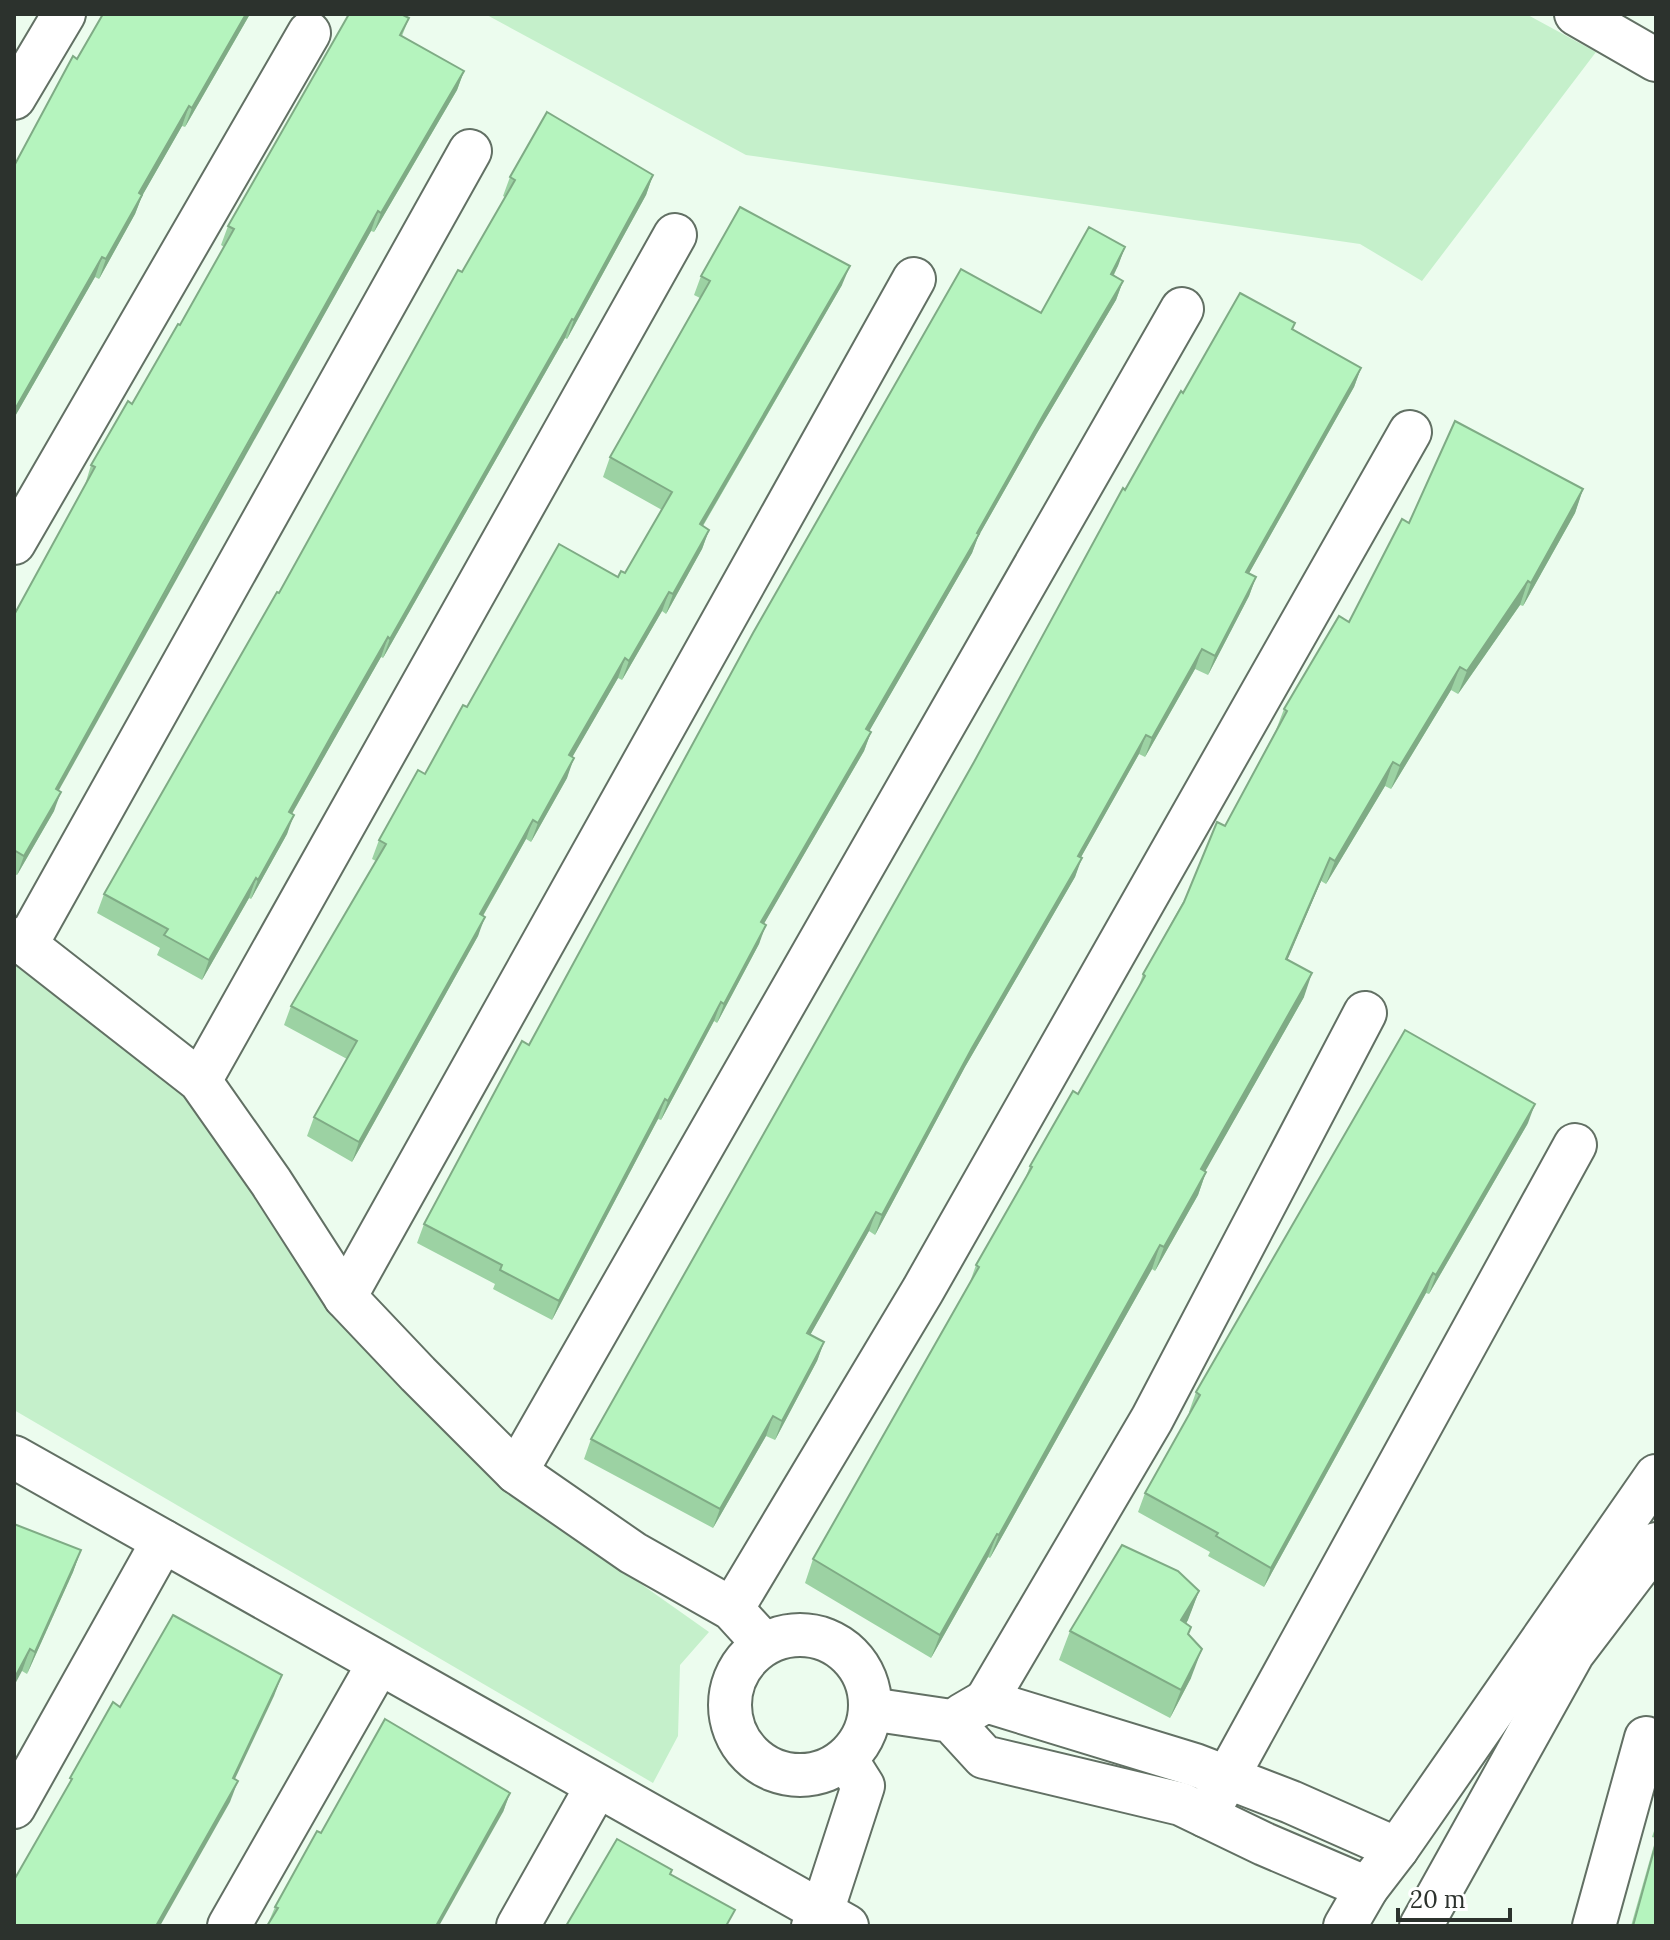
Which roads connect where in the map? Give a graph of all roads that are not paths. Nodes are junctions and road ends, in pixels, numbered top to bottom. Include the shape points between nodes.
1 (64, 14) edge
2 (1576, 14) edge
3 (309, 33) dead end
4 (1656, 60) edge
5 (14, 98) edge
6 (470, 151) dead end
7 (675, 235) dead end
8 (914, 279) dead end
9 (1182, 309) dead end
10 (1410, 432) dead end
11 (14, 543) edge
12 (20, 942) edge
13 (1365, 1013) dead end
14 (200, 1081) junction
15 (1575, 1145) dead end
16 (345, 1297) junction
17 (14, 1457) edge
18 (516, 1472) junction
19 (1656, 1476) edge
20 (163, 1541) junction
21 (1656, 1544) edge
22 (732, 1609) junction
23 (764, 1644) junction
24 (379, 1663) junction
25 (986, 1701) junction
26 (870, 1709) junction
27 (951, 1721) junction
28 (1646, 1738) dead end
29 (846, 1759) junction
30 (1227, 1777) junction
31 (597, 1786) junction
32 (14, 1807) edge
33 (1206, 1816) junction
34 (1397, 1849) junction
35 (1367, 1888) junction
36 (827, 1921) edge
37 (229, 1926) edge
38 (518, 1926) edge
39 (1345, 1926) edge
40 (1421, 1926) edge
41 (1594, 1926) edge

1 - 5 street
2 - 4 street
3 - 11 street
6 - 12 street
7 - 14 street
8 - 16 street
9 - 18 street
10 - 22 street via 923,1290
12 - 14 street
13 - 25 street via 1152,1419
14 - 16 street
15 - 30 street
16 - 18 street
17 - 20 street
18 - 22 street via 633,1553
19 - 34 street
20 - 24 street
20 - 32 street
21 - 40 street via 1573,1653
22 - 23 street
23 - 26 street via 809,1635 832,1642 864,1675
23 - 29 street via 745,1659 728,1702 742,1747 780,1774 826,1771
24 - 31 street
24 - 37 street
25 - 27 street
25 - 30 street
26 - 27 street
26 - 29 street via 861,1742
27 - 33 street via 984,1757 1181,1804
28 - 41 street
29 - 36 street via 863,1786
30 - 33 street
30 - 34 street
31 - 36 street
31 - 38 street
33 - 35 street
34 - 35 street
35 - 39 street

